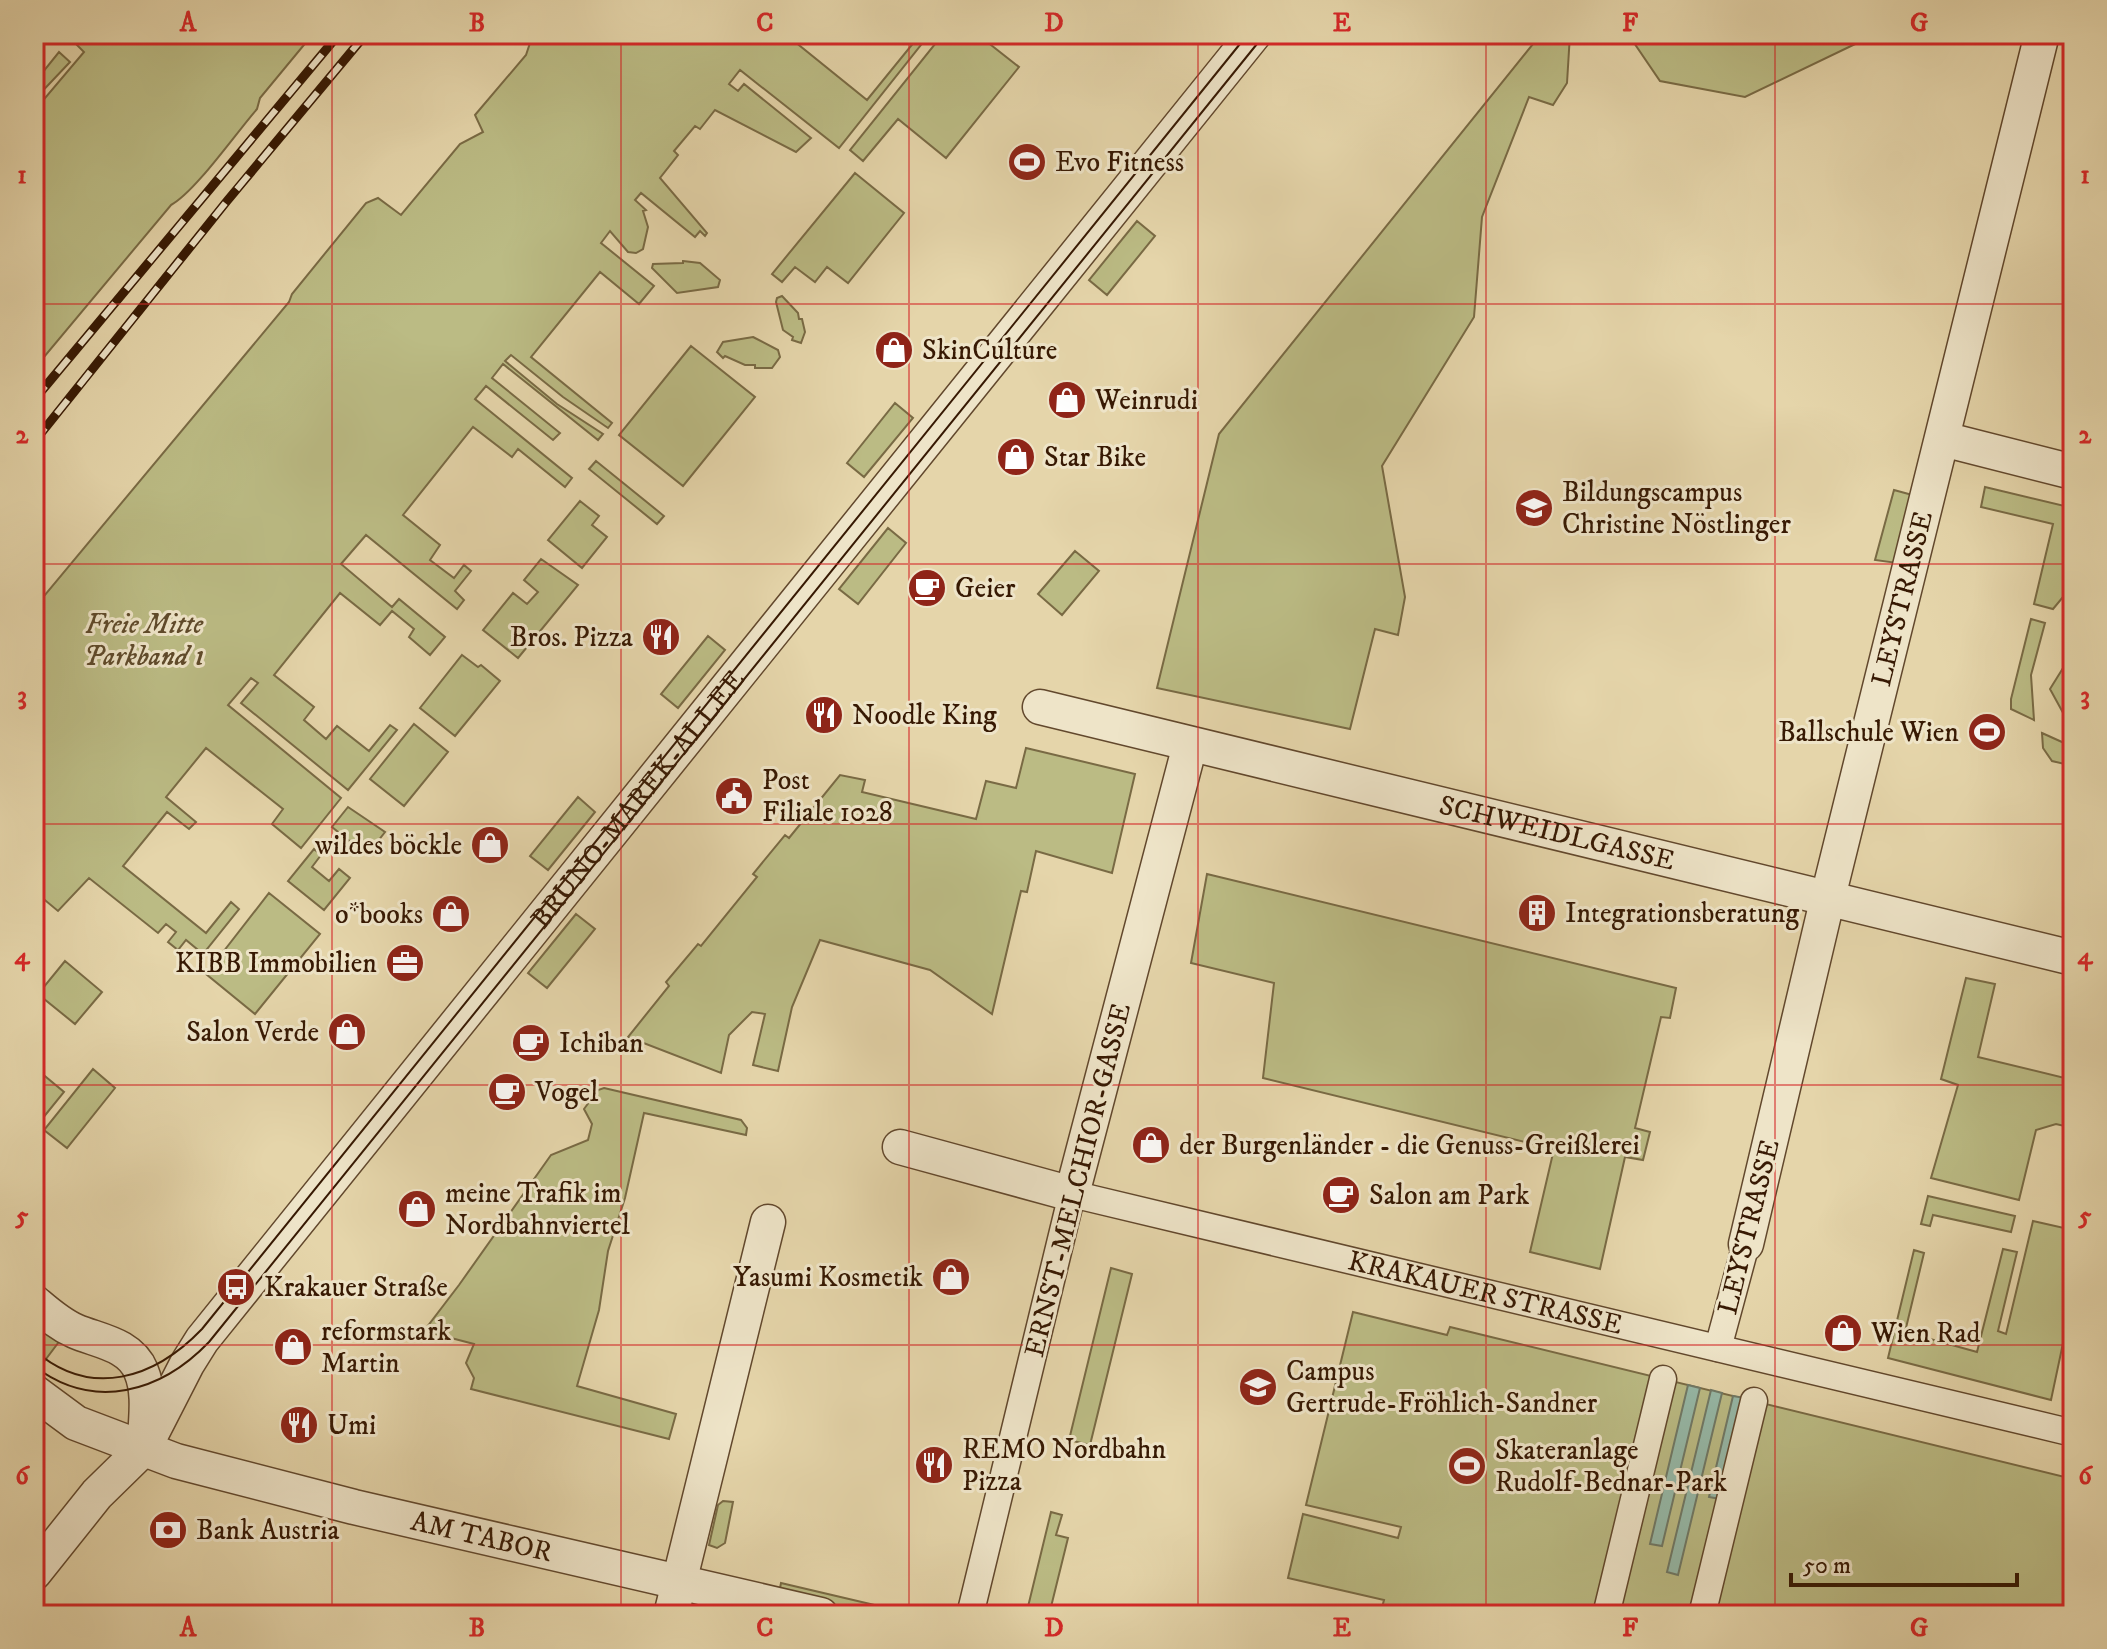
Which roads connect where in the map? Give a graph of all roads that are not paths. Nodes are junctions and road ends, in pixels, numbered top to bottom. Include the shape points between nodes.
1 (1254, 34) edge
2 (2042, 34) edge
3 (1943, 439) junction
4 (2073, 472) edge
5 (1040, 707) dead end
6 (1190, 745) junction
7 (1828, 897) junction
8 (2073, 958) edge
9 (900, 1147) dead end
10 (1072, 1194) junction
11 (768, 1222) dead end
12 (1746, 1244) joint
13 (34, 1302) edge
14 (1718, 1348) junction
15 (1663, 1379) dead end
16 (34, 1392) edge
17 (1754, 1401) dead end
18 (2073, 1433) edge
19 (144, 1448) junction
20 (34, 1573) edge
21 (674, 1599) edge
22 (821, 1615) edge
23 (970, 1615) edge
24 (1606, 1615) edge
25 (1702, 1615) edge

1 - 19 street, BRUNO-MAREK-ALLEE via 202,1340
2 - 3 street, LEYSTRASSE
3 - 4 street
3 - 7 street, LEYSTRASSE
5 - 6 street, SCHWEIDLGASSE
6 - 7 street, SCHWEIDLGASSE
6 - 10 street, ERNST-MELCHIOR-GASSE
7 - 8 street, SCHWEIDLGASSE
7 - 12 street, LEYSTRASSE
9 - 10 street, KRAKAUER STRASSE
10 - 14 street, KRAKAUER STRASSE
10 - 23 street, ERNST-MELCHIOR-GASSE
11 - 21 street
12 - 14 street, LEYSTRASSE
13 - 19 street via 56,1321 100,1338 135,1360 147,1404
14 - 18 street, KRAKAUER STRASSE
15 - 24 street
16 - 19 street, AM TABOR via 76,1423
17 - 25 street
19 - 20 street, BRUNO-MAREK-ALLEE via 97,1494
19 - 21 street, AM TABOR
21 - 22 street, AM TABOR

